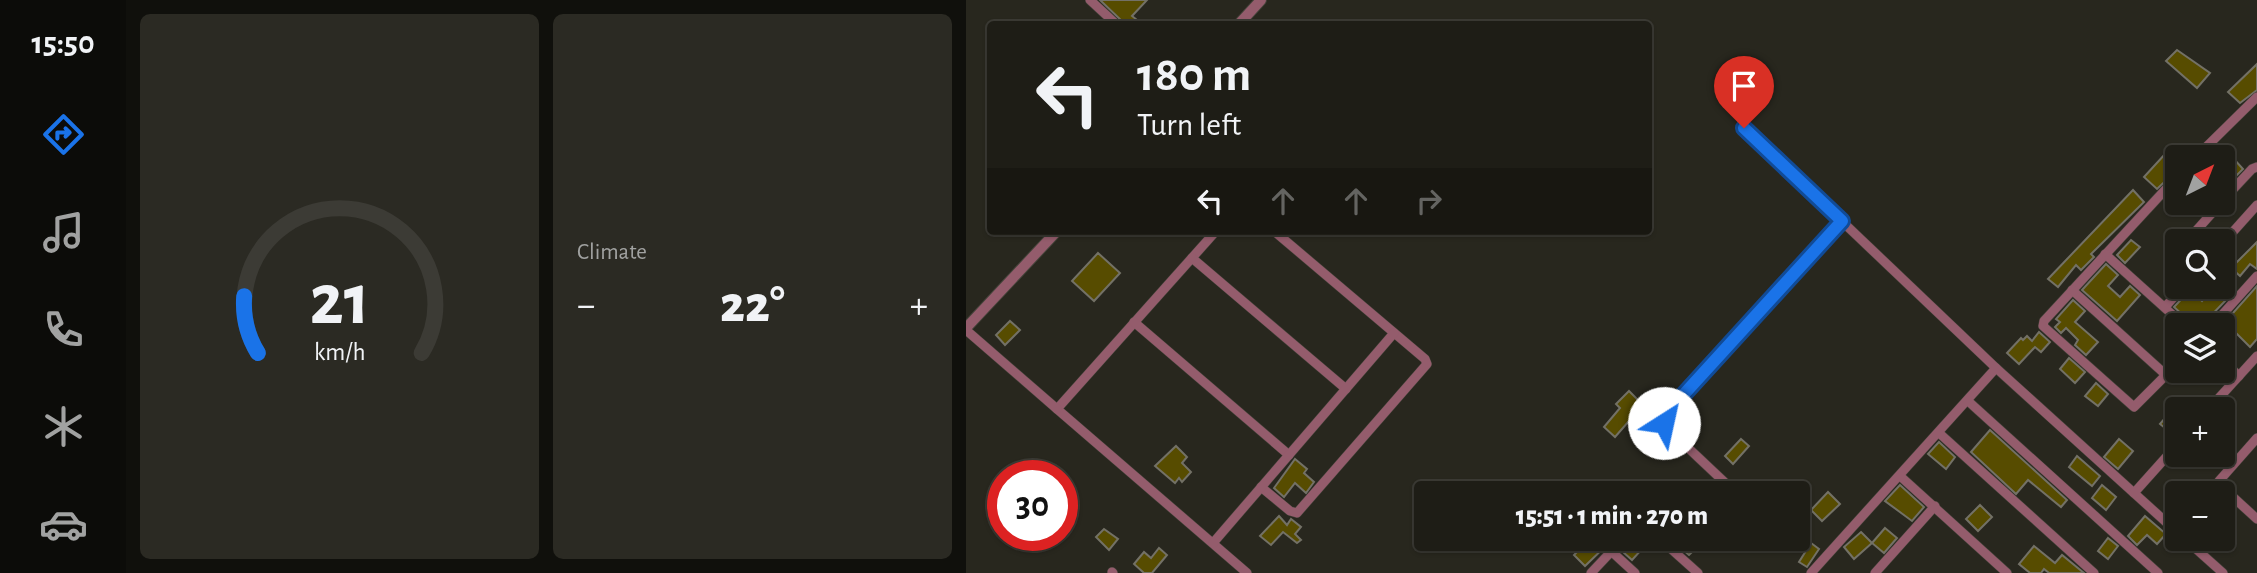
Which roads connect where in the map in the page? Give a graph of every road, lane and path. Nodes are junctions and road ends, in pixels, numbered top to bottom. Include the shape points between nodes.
1 (1090, 0) edge
2 (1261, 0) edge
3 (1113, 21) edge
4 (1242, 21) edge
5 (2257, 97) edge
6 (1744, 128) dead end
7 (2208, 145) edge
8 (2257, 167) edge
9 (2235, 188) edge
10 (2165, 190) edge
11 (2257, 205) edge
12 (2210, 215) edge
13 (1842, 221) junction
14 (2198, 229) edge
15 (2235, 230) edge
16 (1053, 235) edge
17 (1212, 235) edge
18 (1279, 235) edge
19 (2105, 254) junction
20 (1192, 258) junction
21 (2257, 276) edge
22 (2072, 290) junction
23 (2172, 299) edge
24 (2165, 307) junction
25 (2171, 313) edge
26 (2224, 313) edge
27 (1135, 322) junction
28 (966, 329) edge
29 (1394, 333) junction
30 (2257, 356) edge
31 (1996, 368) junction
32 (2235, 372) edge
33 (2165, 374) edge
34 (2165, 376) edge
35 (2239, 376) junction
36 (1346, 389) junction
37 (2220, 397) edge
38 (1968, 401) junction
39 (1057, 410) junction
40 (1939, 433) junction
41 (2257, 438) edge
42 (2249, 447) junction
43 (2257, 454) edge
44 (1289, 455) junction
45 (2165, 458) edge
46 (1900, 476) junction
47 (1723, 481) edge
48 (1261, 487) junction
49 (2134, 493) junction
50 (1935, 506) junction
51 (2257, 519) edge
52 (2165, 521) edge
53 (1213, 543) junction
54 (1611, 551) joint
55 (1673, 551) edge
56 (2198, 551) edge
57 (1247, 573) edge
58 (1591, 573) edge
59 (1635, 573) edge
60 (1698, 573) edge
61 (1811, 573) edge
62 (1875, 573) edge
63 (2007, 573) edge
64 (2094, 573) edge
65 (2158, 573) edge
66 (2223, 573) edge

1 - 3 street
2 - 4 street
5 - 7 street
6 - 13 street
8 - 9 street
10 - 19 street
11 - 15 street
12 - 14 street
13 - 31 street
13 - 47 street via 1663,419
16 - 28 street
17 - 20 street
18 - 29 street
19 - 22 street
19 - 24 street
20 - 27 street
20 - 36 street
21 - 26 street
22 - 33 street
22 - 34 street via 2044,321 2046,330 2134,407
23 - 24 street
24 - 25 street
27 - 39 street
27 - 44 street
28 - 39 street
29 - 36 street
29 - 48 street via 1425,359 1426,367 1297,513
30 - 35 street
31 - 38 street
31 - 49 street
32 - 35 street
35 - 37 street
36 - 44 street
38 - 40 street
38 - 65 street
39 - 53 street
40 - 46 street
40 - 64 street
41 - 42 street
42 - 43 street
42 - 51 street via 2220,485
44 - 48 street
45 - 49 street
46 - 50 street
46 - 61 street
48 - 53 street
49 - 52 street
50 - 62 street
50 - 63 street
53 - 57 street
54 - 58 street
54 - 59 street
55 - 60 street
56 - 66 street

